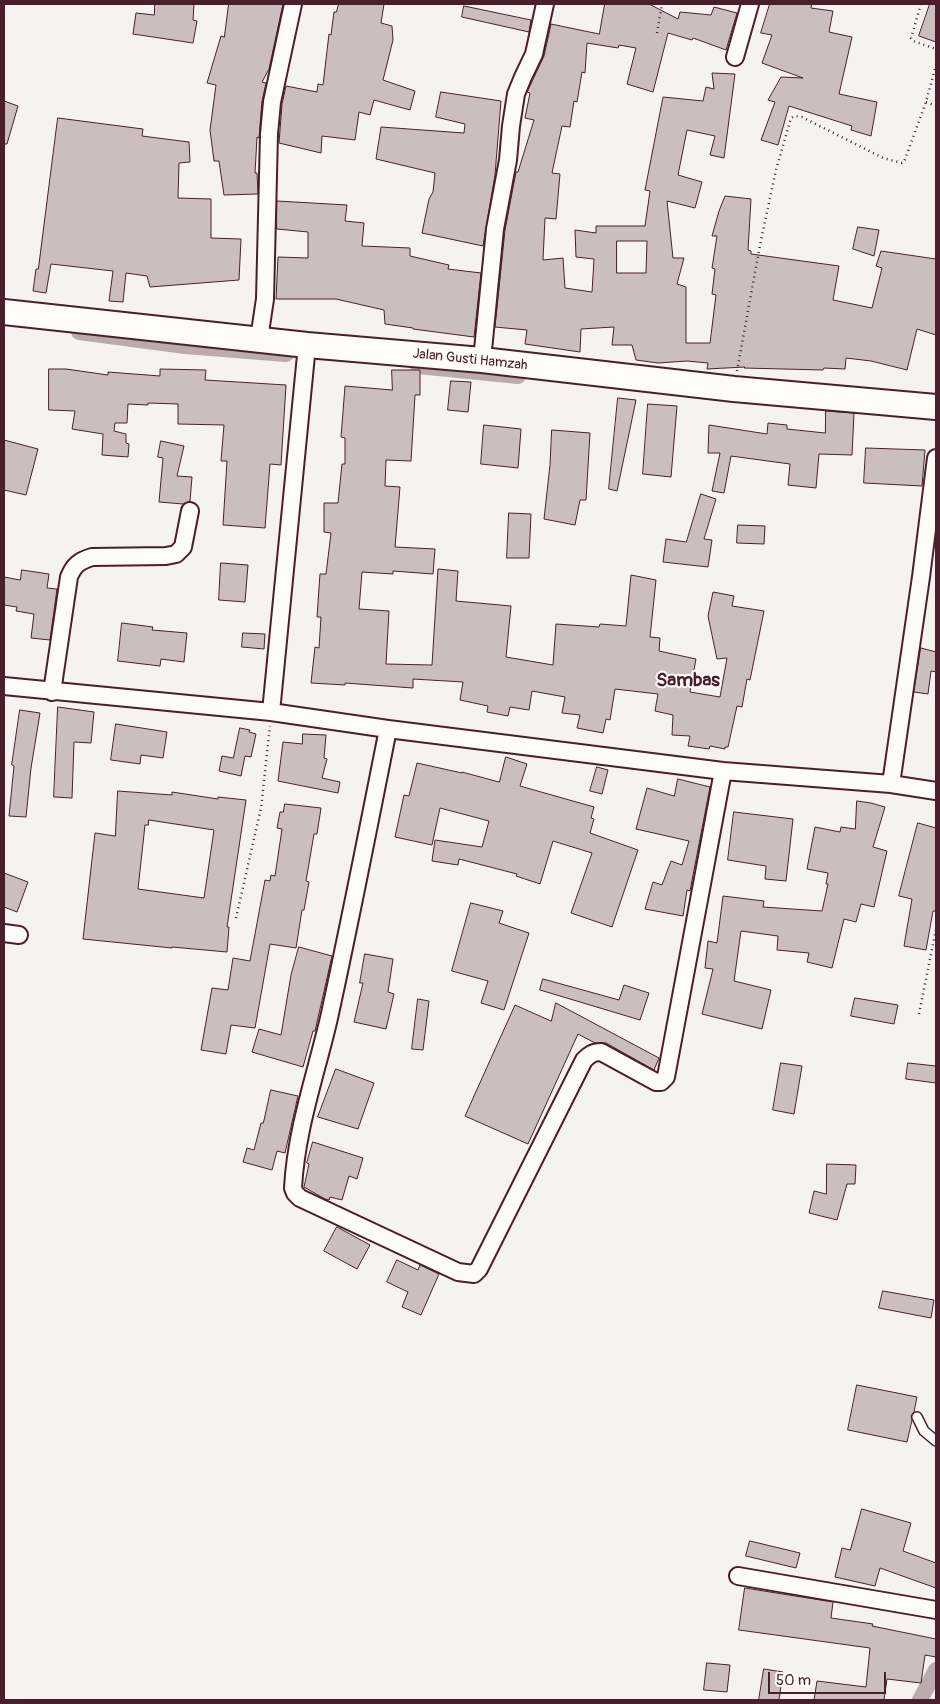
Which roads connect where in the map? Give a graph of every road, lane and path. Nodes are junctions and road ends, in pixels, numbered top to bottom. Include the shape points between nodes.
1 (293, 4) edge
2 (545, 4) edge
3 (662, 4) edge
4 (750, 4) edge
5 (920, 4) edge
6 (657, 32) dead end
7 (936, 49) edge
8 (735, 57) dead end
9 (936, 65) edge
10 (926, 102) junction
11 (936, 106) edge
12 (4, 312) edge
13 (259, 339) junction
14 (307, 345) junction
15 (482, 360) junction
16 (734, 389) junction
17 (936, 407) edge
18 (936, 458) edge
19 (190, 510) dead end
20 (4, 686) edge
21 (52, 692) junction
22 (271, 712) junction
23 (388, 729) junction
24 (723, 771) junction
25 (891, 784) junction
26 (936, 791) edge
27 (236, 918) dead end
28 (936, 929) edge
29 (919, 1014) dead end
30 (916, 1417) dead end
31 (936, 1441) edge
32 (738, 1576) dead end
33 (936, 1610) edge

1 - 13 street via 272,102 265,299
2 - 15 street via 534,54 516,94 495,230
3 - 6 path
4 - 8 street
5 - 7 path via 911,38
9 - 10 path
10 - 11 path
10 - 16 path via 902,164 883,158 802,117 791,118 761,240
12 - 13 street, Jalan Gusti Hamzah
13 - 14 street, Jalan Gusti Hamzah
14 - 15 street, Jalan Gusti Hamzah
14 - 22 street
15 - 16 street, Jalan Gusti Hamzah
16 - 17 street, Jalan Gusti Hamzah
18 - 25 street
19 - 21 street via 182,547 176,554 92,557 73,566
20 - 21 street
21 - 22 street
22 - 23 street
22 - 27 path via 261,808
23 - 24 street
23 - 24 street via 324,1041 298,1145 293,1188 300,1198 458,1272 474,1274 479,1269 588,1056 601,1052 656,1082 666,1077
24 - 25 street
25 - 26 street
28 - 29 path
30 - 31 lane via 924,1431
32 - 33 street

